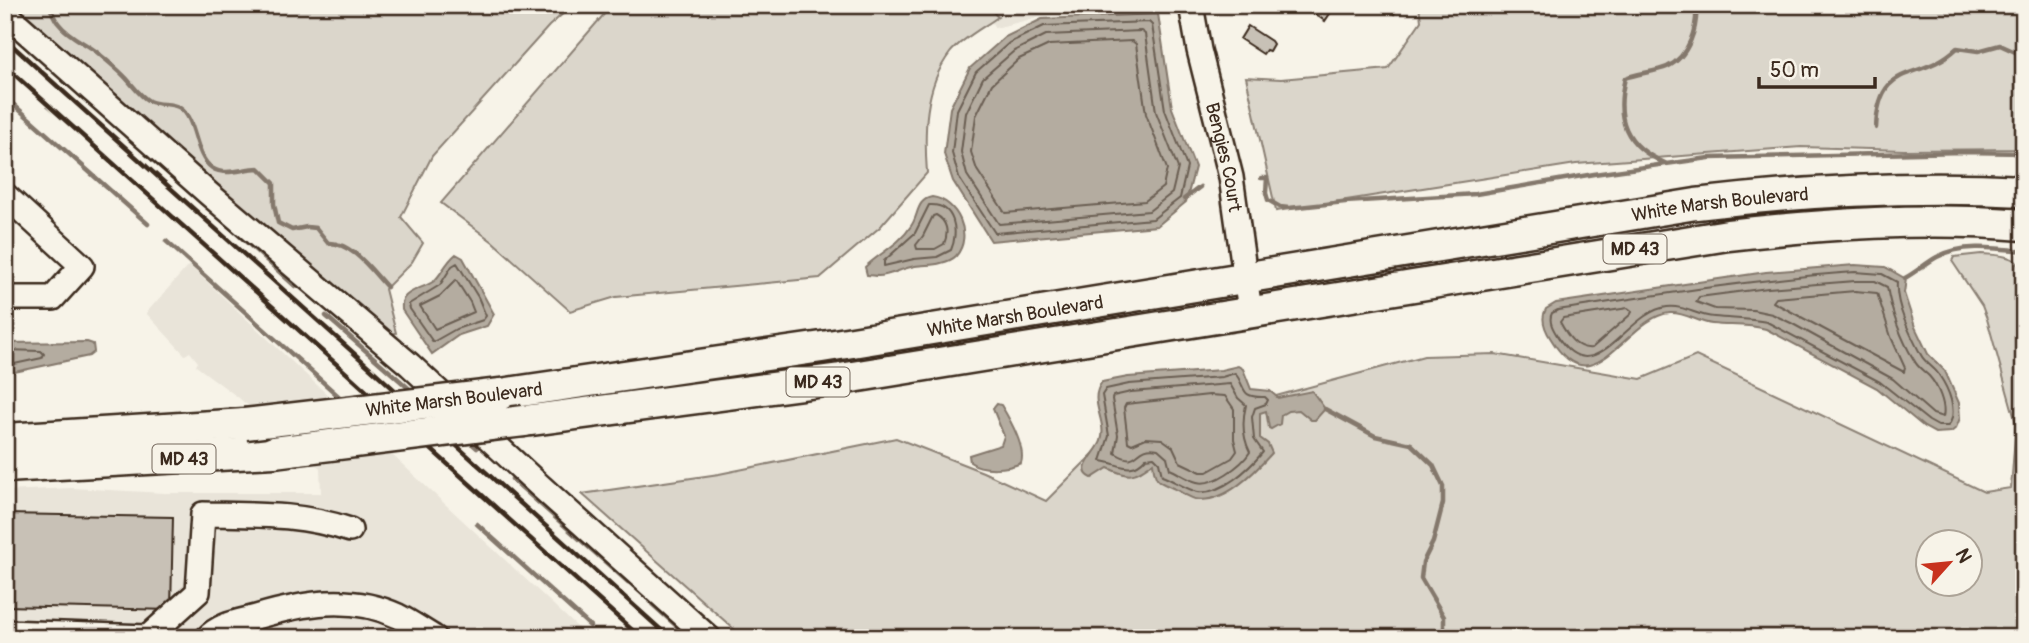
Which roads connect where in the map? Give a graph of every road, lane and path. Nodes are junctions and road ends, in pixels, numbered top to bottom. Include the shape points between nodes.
1 (1191, 5) edge
2 (5, 13) edge
3 (2024, 191) edge
4 (5, 195) edge
5 (2024, 225) edge
6 (1245, 278) junction
7 (5, 298) edge
8 (1250, 311) junction
9 (6, 446) edge
10 (350, 530) dead end
11 (5, 632) edge
12 (207, 638) edge
13 (435, 638) edge
14 (709, 638) edge

1 - 6 street, Bengies Court via 1228,165
2 - 14 street via 410,365
3 - 6 main road, White Marsh Boulevard / MD 43 via 1920,188 1735,200
4 - 7 street via 82,266 53,298
5 - 8 main road, White Marsh Boulevard / MD 43 via 1891,223 1768,230
6 - 8 street, Bengies Court
6 - 9 main road, White Marsh Boulevard / MD 43, bridge via 501,394
8 - 9 main road, White Marsh Boulevard / MD 43, bridge via 839,379 274,452
10 - 11 street via 288,515 203,514 198,592 148,637
12 - 13 street via 216,628 266,614 349,601 396,615

